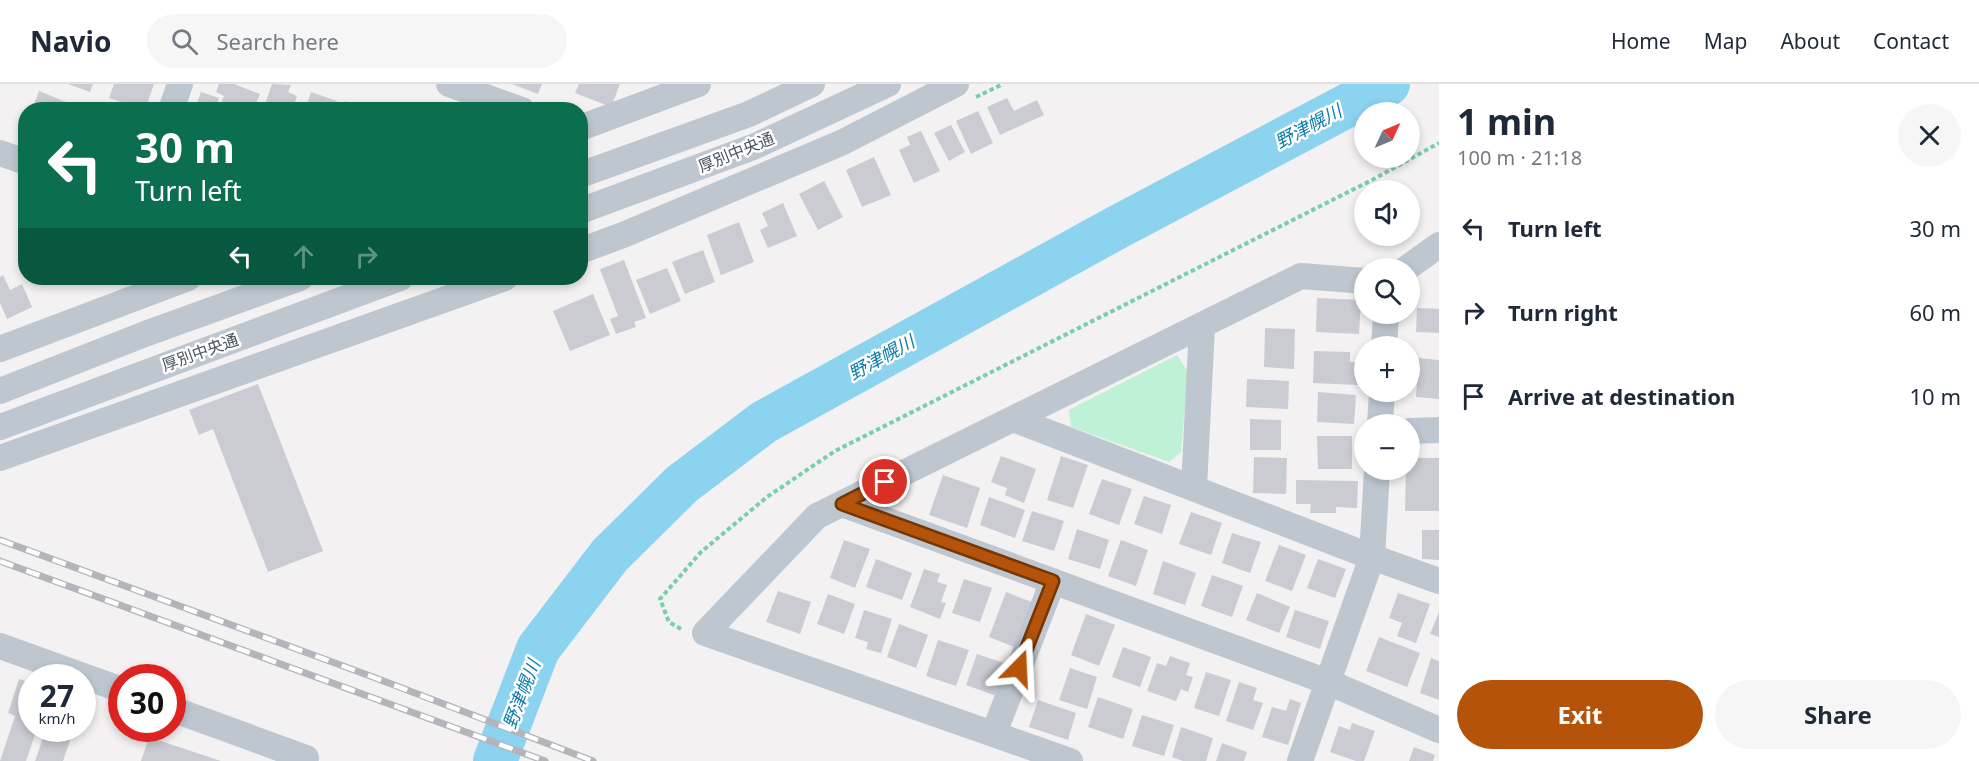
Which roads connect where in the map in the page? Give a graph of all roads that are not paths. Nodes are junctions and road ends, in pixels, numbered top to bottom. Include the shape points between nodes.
1 (180, 84) edge
2 (698, 84) edge
3 (812, 84) edge
4 (888, 84) edge
5 (956, 84) edge
6 (463, 86) edge
7 (174, 102) edge
8 (502, 102) edge
9 (588, 125) edge
10 (0, 153) edge
11 (18, 159) edge
12 (588, 172) edge
13 (588, 208) edge
14 (1439, 245) edge
15 (588, 248) edge
16 (1420, 259) edge
17 (1354, 280) edge
18 (169, 285) edge
19 (281, 285) edge
20 (381, 285) edge
21 (485, 285) edge
22 (1202, 325) junction
23 (0, 349) edge
24 (0, 391) edge
25 (1013, 419) junction
26 (0, 427) edge
27 (1439, 430) edge
28 (1420, 431) edge
29 (0, 458) edge
30 (1376, 480) edge
31 (1194, 488) junction
32 (842, 504) junction
33 (1372, 557) junction
34 (1053, 581) junction
35 (1439, 581) edge
36 (0, 646) edge
37 (1328, 682) junction
38 (108, 685) edge
39 (186, 714) edge
40 (1439, 730) edge
41 (994, 733) junction
42 (305, 761) edge
43 (1070, 761) edge
44 (1300, 761) edge

1 - 7 street
2 - 9 street
3 - 12 street, 厚別中央通 via 749,114
4 - 13 street, 厚別中央通 via 753,147
5 - 15 street via 842,143
6 - 8 street
10 - 11 street
14 - 16 street
17 - 22 street via 1301,276
18 - 23 street
19 - 24 street
20 - 26 street, 厚別中央通
21 - 29 street
22 - 25 street
22 - 31 street
25 - 31 street
25 - 32 street
27 - 28 street
30 - 33 street
31 - 33 street
32 - 34 street
32 - 41 street via 817,516 705,633
33 - 35 street
33 - 37 street
34 - 37 street
34 - 41 street
36 - 38 street
37 - 40 street
37 - 44 street
39 - 42 street via 306,758
41 - 43 street

